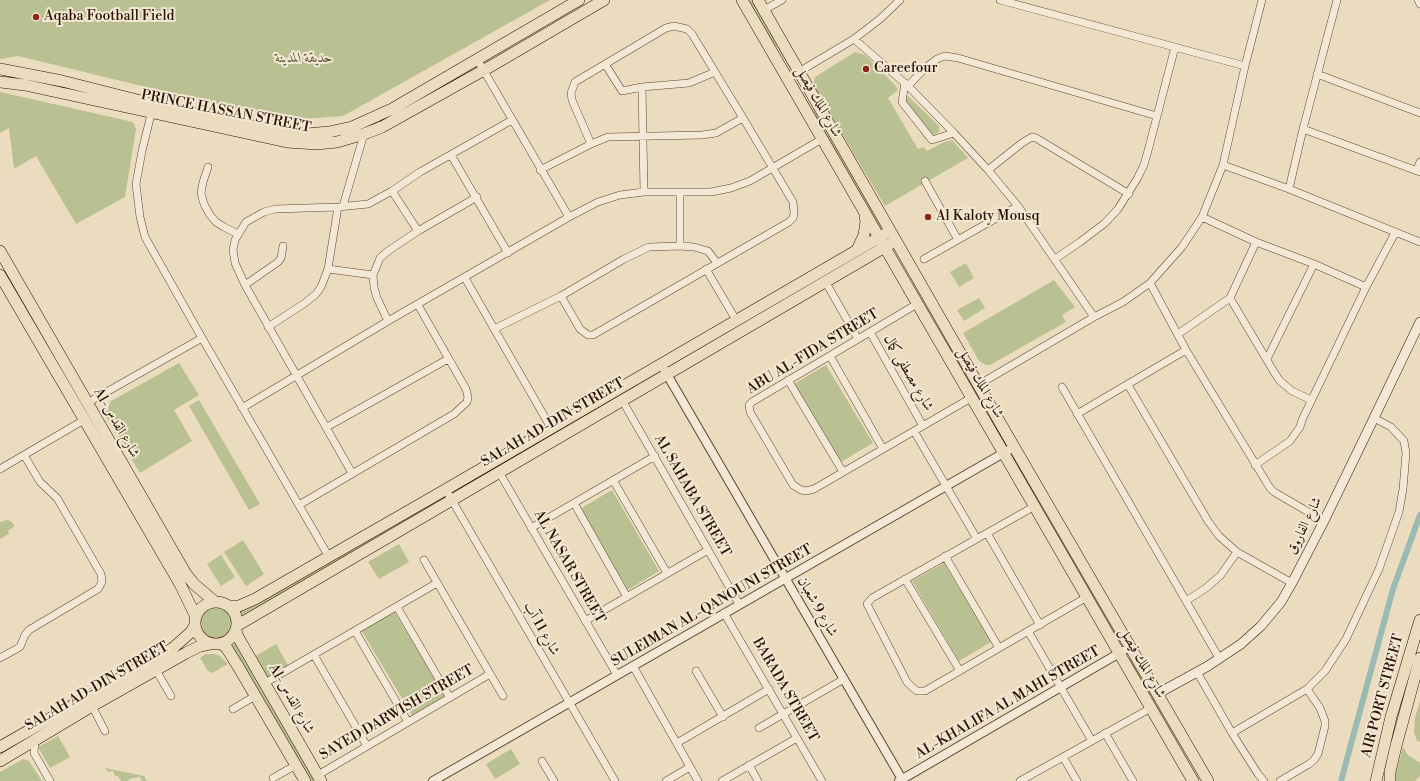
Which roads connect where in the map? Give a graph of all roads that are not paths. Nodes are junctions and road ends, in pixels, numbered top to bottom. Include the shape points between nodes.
1 (579, 0) edge
2 (604, 0) edge
3 (742, 0) edge
4 (758, 0) edge
5 (782, 0) edge
6 (900, 0) edge
7 (1000, 0) edge
8 (1262, 0) edge
9 (1337, 0) edge
10 (1418, 0) edge
11 (1008, 1) edge
12 (1420, 4) edge
13 (764, 10) junction
14 (854, 39) junction
15 (1175, 47) junction
16 (477, 59) junction
17 (605, 64) junction
18 (1245, 66) junction
19 (0, 69) edge
20 (483, 70) junction
21 (715, 72) junction
22 (800, 72) junction
23 (1317, 74) junction
24 (787, 79) junction
25 (0, 82) edge
26 (906, 85) junction
27 (642, 87) junction
28 (153, 108) junction
29 (1420, 113) edge
30 (1157, 116) junction
31 (743, 118) junction
32 (512, 120) junction
33 (1303, 129) junction
34 (954, 133) junction
35 (364, 134) junction
36 (643, 137) junction
37 (822, 139) junction
38 (591, 144) junction
39 (451, 155) junction
40 (1420, 162) edge
41 (1223, 165) junction
42 (208, 167) dead end
43 (773, 169) junction
44 (540, 170) junction
45 (988, 170) junction
46 (1418, 171) edge
47 (925, 181) dead end
48 (1289, 189) junction
49 (392, 191) junction
50 (644, 192) junction
51 (680, 192) junction
52 (1129, 194) junction
53 (477, 197) junction
54 (1018, 206) junction
55 (341, 207) junction
56 (863, 210) junction
57 (569, 217) junction
58 (1202, 217) junction
59 (418, 231) junction
60 (890, 231) junction
61 (1395, 233) junction
62 (238, 234) junction
63 (879, 237) junction
64 (958, 240) junction
65 (895, 241) junction
66 (1256, 242) junction
67 (1420, 242) edge
68 (284, 246) dead end
69 (680, 246) junction
70 (885, 248) junction
71 (857, 250) junction
72 (0, 251) edge
73 (508, 253) junction
74 (1055, 259) junction
75 (924, 260) dead end
76 (717, 263) junction
77 (1314, 264) junction
78 (328, 269) junction
79 (706, 269) junction
80 (0, 275) edge
81 (373, 275) junction
82 (465, 278) junction
83 (826, 281) junction
84 (1150, 283) junction
85 (245, 285) junction
86 (21, 287) junction
87 (1366, 287) junction
88 (11, 293) junction
89 (561, 296) junction
90 (1230, 298) junction
91 (917, 304) junction
92 (418, 305) junction
93 (1094, 317) junction
94 (736, 320) junction
95 (388, 322) junction
96 (1420, 322) edge
97 (268, 327) junction
98 (494, 329) junction
99 (870, 332) junction
100 (1178, 334) junction
101 (202, 338) junction
102 (858, 339) junction
103 (1186, 350) junction
104 (830, 356) junction
105 (448, 359) junction
106 (1267, 359) junction
107 (661, 364) junction
108 (296, 375) junction
109 (666, 375) junction
110 (788, 380) junction
111 (978, 385) junction
112 (1128, 385) junction
113 (1062, 387) dead end
114 (971, 398) junction
115 (622, 400) junction
116 (1311, 400) junction
117 (87, 403) junction
118 (242, 408) junction
119 (1077, 414) junction
120 (1374, 418) junction
121 (84, 420) junction
122 (923, 426) junction
123 (327, 427) junction
124 (551, 428) junction
125 (914, 431) junction
126 (1014, 447) junction
127 (883, 449) junction
128 (1003, 453) junction
129 (24, 455) junction
130 (654, 456) junction
131 (1255, 465) junction
132 (118, 467) junction
133 (0, 469) edge
134 (499, 472) junction
135 (843, 472) junction
136 (352, 473) junction
137 (125, 479) junction
138 (613, 480) junction
139 (946, 486) junction
140 (448, 495) junction
141 (574, 503) junction
142 (299, 505) junction
143 (1035, 506) junction
144 (1324, 521) junction
145 (531, 528) junction
146 (986, 533) junction
147 (977, 539) junction
148 (708, 550) junction
149 (1237, 552) junction
150 (329, 556) junction
151 (945, 556) junction
152 (424, 560) dead end
153 (667, 574) junction
154 (785, 578) junction
155 (905, 579) junction
156 (1292, 583) junction
157 (437, 584) junction
158 (627, 596) junction
159 (1087, 597) junction
160 (1186, 601) junction
161 (215, 602) junction
162 (739, 604) junction
163 (229, 606) junction
164 (397, 607) junction
165 (724, 613) junction
166 (1420, 620) edge
167 (195, 621) junction
168 (585, 621) junction
169 (1040, 625) junction
170 (237, 628) junction
171 (355, 631) junction
172 (1028, 631) junction
173 (216, 644) junction
174 (1130, 647) junction
175 (999, 648) junction
176 (1119, 653) junction
177 (314, 655) junction
178 (0, 658) edge
179 (1219, 658) junction
180 (1420, 658) edge
181 (633, 666) junction
182 (156, 670) junction
183 (696, 671) dead end
184 (960, 671) junction
185 (1197, 672) junction
186 (490, 674) junction
187 (616, 675) junction
188 (844, 679) junction
189 (265, 684) junction
190 (1061, 687) junction
191 (769, 689) junction
192 (1307, 689) junction
193 (1157, 694) junction
194 (101, 695) junction
195 (171, 696) dead end
196 (255, 696) junction
197 (503, 696) dead end
198 (450, 698) junction
199 (569, 703) junction
200 (92, 706) junction
201 (1151, 708) junction
202 (233, 709) dead end
203 (783, 714) junction
204 (722, 717) junction
205 (408, 722) junction
206 (759, 728) dead end
207 (105, 731) dead end
208 (1105, 733) junction
209 (1232, 733) junction
210 (797, 738) junction
211 (35, 741) junction
212 (1092, 741) junction
213 (677, 743) junction
214 (367, 746) junction
215 (0, 747) edge
216 (1063, 757) junction
217 (0, 761) edge
218 (542, 761) dead end
219 (296, 765) junction
220 (749, 765) junction
221 (690, 767) junction
222 (273, 778) dead end
223 (319, 778) edge
224 (901, 780) edge
225 (50, 781) edge
226 (305, 781) edge
227 (433, 781) edge
228 (554, 781) edge
229 (614, 781) edge
230 (666, 781) edge
231 (698, 781) edge
232 (722, 781) edge
233 (758, 781) edge
234 (822, 781) edge
235 (1022, 781) edge
236 (1077, 781) edge
237 (1133, 781) edge
238 (1193, 781) edge
239 (1208, 781) edge
240 (1264, 781) edge
241 (1280, 781) edge
242 (1376, 781) edge
243 (1390, 781) edge

1 - 16 main road, PRINCE HASSAN STREET
2 - 20 main road, PRINCE HASSAN STREET
3 - 24 main road, شارع الملك فيصل
4 - 13 main road, شارع الملك فيصل
5 - 13 street
6 - 14 street
7 - 11 street
8 - 18 street
9 - 23 street
10 - 12 street
11 - 15 street
13 - 22 main road, شارع الملك فيصل
14 - 22 street
14 - 26 street
15 - 18 street
15 - 30 street
16 - 20 street
16 - 28 main road, PRINCE HASSAN STREET via 392,109 352,127 329,132 281,132
17 - 21 street via 666,28 680,26 692,34
17 - 27 street via 622,91
17 - 38 street via 575,82 571,93
18 - 41 street
19 - 28 main road, PRINCE HASSAN STREET via 62,81
20 - 32 street
20 - 35 main road, PRINCE HASSAN STREET via 382,127
21 - 27 street via 689,83
21 - 31 street
22 - 24 street
22 - 60 main road, شارع الملك فيصل
23 - 29 street
23 - 33 street
24 - 37 main road, شارع الملك فيصل
25 - 28 main road, PRINCE HASSAN STREET
26 - 30 street via 937,59 945,56
26 - 34 street
26 - 34 street via 902,102 932,140
27 - 36 street
28 - 35 main road, PRINCE HASSAN STREET via 287,142 337,142
28 - 101 street via 136,184 140,217 145,237
30 - 52 street via 1144,165
31 - 36 street via 716,132
31 - 43 street
32 - 39 street
32 - 44 street
33 - 46 street
33 - 48 street
34 - 45 street
35 - 55 street
36 - 38 street via 608,137
36 - 50 street
37 - 43 street
37 - 56 main road, شارع الملك فيصل
38 - 44 street
39 - 49 street
39 - 53 street
40 - 46 street
41 - 48 street
41 - 58 street
42 - 62 street via 201,193 204,204 216,222
43 - 51 street via 731,188 712,192
43 - 76 street via 793,202 793,218
44 - 57 street
45 - 52 street via 1032,137
45 - 54 street
47 - 64 street
48 - 61 street
49 - 55 street via 368,204
49 - 59 street
50 - 51 street
50 - 57 street via 620,194
51 - 69 street
52 - 74 street via 1105,223
53 - 59 street
53 - 73 street
54 - 64 street
54 - 74 street
55 - 62 street via 275,209 246,222
55 - 78 street
56 - 63 main road, شارع الملك فيصل
56 - 71 main road via 866,226
57 - 73 street
58 - 66 street
58 - 84 street via 1182,247
59 - 81 street via 388,250 380,258
60 - 63 main road, SALAH AD-DIN STREET
60 - 65 main road, شارع الملك فيصل
61 - 67 street
61 - 87 street
62 - 85 street via 233,250 235,263
63 - 70 main road, شارع الملك فيصل
63 - 71 main road, SALAH AD-DIN STREET
64 - 75 street
65 - 70 main road, SALAH AD-DIN STREET
65 - 111 main road, شارع الملك فيصل
66 - 77 street
66 - 90 street
68 - 85 street via 278,262
69 - 76 street via 704,249
69 - 89 street via 657,246 643,250
70 - 83 main road, SALAH AD-DIN STREET
70 - 91 main road, شارع الملك فيصل
71 - 94 main road, SALAH AD-DIN STREET
72 - 86 main road, Al-شارع القدس
73 - 82 street
74 - 93 street
76 - 79 street
77 - 87 street
77 - 106 street
78 - 81 street
78 - 97 street via 316,294 305,304
79 - 89 street via 593,335 588,335 580,329
79 - 94 street
80 - 88 main road, Al-شارع القدس
81 - 95 street via 377,298
82 - 92 street
82 - 98 street
83 - 102 street
83 - 109 main road, SALAH AD-DIN STREET
84 - 93 street via 1123,302
84 - 100 street
85 - 97 street
86 - 88 main road
86 - 117 main road, Al-شارع القدس
87 - 116 street
88 - 121 main road, Al-شارع القدس
89 - 98 street
90 - 100 street
90 - 106 street
91 - 99 street, ABU AL-FIDA STREET
91 - 114 main road, شارع الملك فيصل
92 - 95 street
92 - 105 street
93 - 111 street
94 - 107 main road, SALAH AD-DIN STREET
95 - 108 street
96 - 120 main road, شارع الفاروق
97 - 108 street
98 - 124 street
99 - 102 street, ABU AL-FIDA STREET
99 - 122 street, شارع مصطفى كمال
100 - 103 street
101 - 117 street
101 - 118 street
102 - 104 street, ABU AL-FIDA STREET
103 - 112 street
103 - 131 street
104 - 110 street, ABU AL-FIDA STREET
104 - 127 street
105 - 123 street
105 - 136 street via 466,389 467,402 454,414
106 - 116 street via 1280,381 1292,391
107 - 109 street, شارع 9 شعبان
107 - 124 main road, SALAH AD-DIN STREET
108 - 118 street
108 - 123 street
109 - 115 main road, SALAH AD-DIN STREET
109 - 154 street, شارع 9 شعبان
110 - 135 street
110 - 135 street, ABU AL-FIDA STREET via 752,402 749,408 793,485 806,491 814,489
111 - 126 main road, شارع الملك فيصل
112 - 119 street
112 - 149 street via 1208,521 1219,536
113 - 119 street
114 - 122 street, ABU AL-FIDA STREET
114 - 128 main road, شارع الملك فيصل
115 - 130 street, AL SAHABA STREET
115 - 134 main road, SALAH AD-DIN STREET
116 - 131 street via 1300,427 1290,441
117 - 132 main road, Al-شارع القدس
118 - 142 street
119 - 160 street
120 - 144 main road, شارع الفاروق
120 - 192 street via 1392,427 1404,441 1406,454 1399,512 1379,569 1346,639 1325,671
121 - 129 street
121 - 132 main road, Al-شارع القدس
122 - 125 street, ABU AL-FIDA STREET
123 - 136 street
124 - 140 main road, SALAH AD-DIN STREET
125 - 127 street, ABU AL-FIDA STREET
125 - 139 street
126 - 128 street, SULEIMAN AL-QANOUNI STREET
126 - 174 main road, شارع الملك فيصل
127 - 135 street, ABU AL-FIDA STREET
128 - 139 street, SULEIMAN AL-QANOUNI STREET
128 - 143 main road, شارع الملك فيصل
129 - 133 street
129 - 178 street via 40,482 57,498 101,574 102,585 29,630 20,647
130 - 138 street
130 - 148 street, AL SAHABA STREET
131 - 144 street via 1274,492
132 - 137 main road, Al-شارع القدس
134 - 140 main road, SALAH AD-DIN STREET
134 - 145 street, AL NASAR STREET
136 - 142 street
137 - 161 main road, Al-شارع القدس via 186,574
137 - 167 main road, Al-شارع القدس via 189,601
138 - 141 street
138 - 153 street
139 - 147 street
139 - 154 street, SULEIMAN AL-QANOUNI STREET
140 - 150 main road, SALAH AD-DIN STREET
140 - 170 main road, SALAH AD-DIN STREET
140 - 199 street, شارع 11 آب
141 - 145 street
141 - 158 street
142 - 150 street
143 - 146 street
143 - 159 main road, شارع الملك فيصل
144 - 156 main road, شارع الفاروق
145 - 168 street, AL NASAR STREET
146 - 147 street
146 - 169 street
147 - 151 street
148 - 153 street
148 - 162 street, AL SAHABA STREET
149 - 156 street
149 - 160 street via 1217,579
150 - 163 main road, SALAH AD-DIN STREET via 255,599 239,606
151 - 155 street
151 - 175 street
152 - 157 street, SAYED DARWISH STREET
153 - 158 street
154 - 162 street, SULEIMAN AL-QANOUNI STREET
154 - 188 street, شارع 9 شعبان
155 - 184 street
155 - 184 street via 872,598 867,604 907,682 917,690 925,691
156 - 179 main road, شارع الفاروق via 1262,626
157 - 164 street
157 - 186 street, SAYED DARWISH STREET
158 - 168 street
159 - 169 street
159 - 176 main road, شارع الملك فيصل
160 - 179 street
161 - 163 main road
161 - 167 main road via 203,606
162 - 165 street, SULEIMAN AL-QANOUNI STREET
163 - 170 main road via 236,614
164 - 171 street
164 - 198 street
165 - 181 street, SULEIMAN AL-QANOUNI STREET
165 - 191 street, BARADA STREET
166 - 242 main road, AIR PORT STREET via 1391,716
167 - 173 main road via 200,637
167 - 194 main road, SALAH AD-DIN STREET via 191,632 172,648
168 - 187 street, AL NASAR STREET
169 - 172 street
170 - 173 main road via 228,641
170 - 189 main road, Al-شارع القدس via 238,637
171 - 177 street
171 - 205 street
172 - 175 street
172 - 190 street
173 - 182 main road, SALAH AD-DIN STREET via 200,646
173 - 196 main road, Al-شارع القدس via 226,647
174 - 176 street, AL-KHALIFA AL MAHI STREET
174 - 193 main road, شارع الملك فيصل
175 - 184 street
176 - 190 street, AL-KHALIFA AL MAHI STREET
176 - 201 main road, شارع الملك فيصل
177 - 189 street
177 - 214 street
179 - 185 main road, شارع الفاروق
180 - 243 main road, AIR PORT STREET via 1396,746
181 - 187 street, SULEIMAN AL-QANOUNI STREET
181 - 213 street
182 - 194 main road, SALAH AD-DIN STREET
182 - 195 street
183 - 204 street
185 - 193 main road, شارع الفاروق
185 - 209 street
186 - 197 street, SAYED DARWISH STREET
186 - 198 street, SAYED DARWISH STREET
187 - 199 street, SULEIMAN AL-QANOUNI STREET
188 - 203 street
188 - 224 street, شارع 9 شعبان
189 - 223 main road, Al-شارع القدس
190 - 212 street
190 - 224 street, AL-KHALIFA AL MAHI STREET
191 - 203 street, BARADA STREET
191 - 204 street
192 - 209 street
192 - 241 street via 1316,700 1325,721 1318,754 1309,764
193 - 239 main road, شارع الملك فيصل
194 - 200 main road, SALAH AD-DIN STREET
194 - 215 main road, SALAH AD-DIN STREET
196 - 202 street
196 - 219 main road, Al-شارع القدس
198 - 205 street, SAYED DARWISH STREET
199 - 227 street, SULEIMAN AL-QANOUNI STREET
199 - 229 street, شارع 11 آب
200 - 207 street
200 - 211 main road, SALAH AD-DIN STREET
201 - 208 street
201 - 238 main road, شارع الملك فيصل
203 - 206 street
203 - 210 street, BARADA STREET
204 - 213 street
205 - 214 street, SAYED DARWISH STREET
208 - 212 street
208 - 237 street
209 - 240 street
210 - 220 street
210 - 234 street, BARADA STREET
211 - 217 main road, SALAH AD-DIN STREET
211 - 225 street via 34,753
212 - 216 street
213 - 221 street
214 - 223 street, SAYED DARWISH STREET
216 - 235 street
216 - 236 street
218 - 228 street
219 - 222 street
219 - 226 main road, Al-شارع القدس
220 - 232 street
220 - 233 street
221 - 230 street
221 - 231 street

